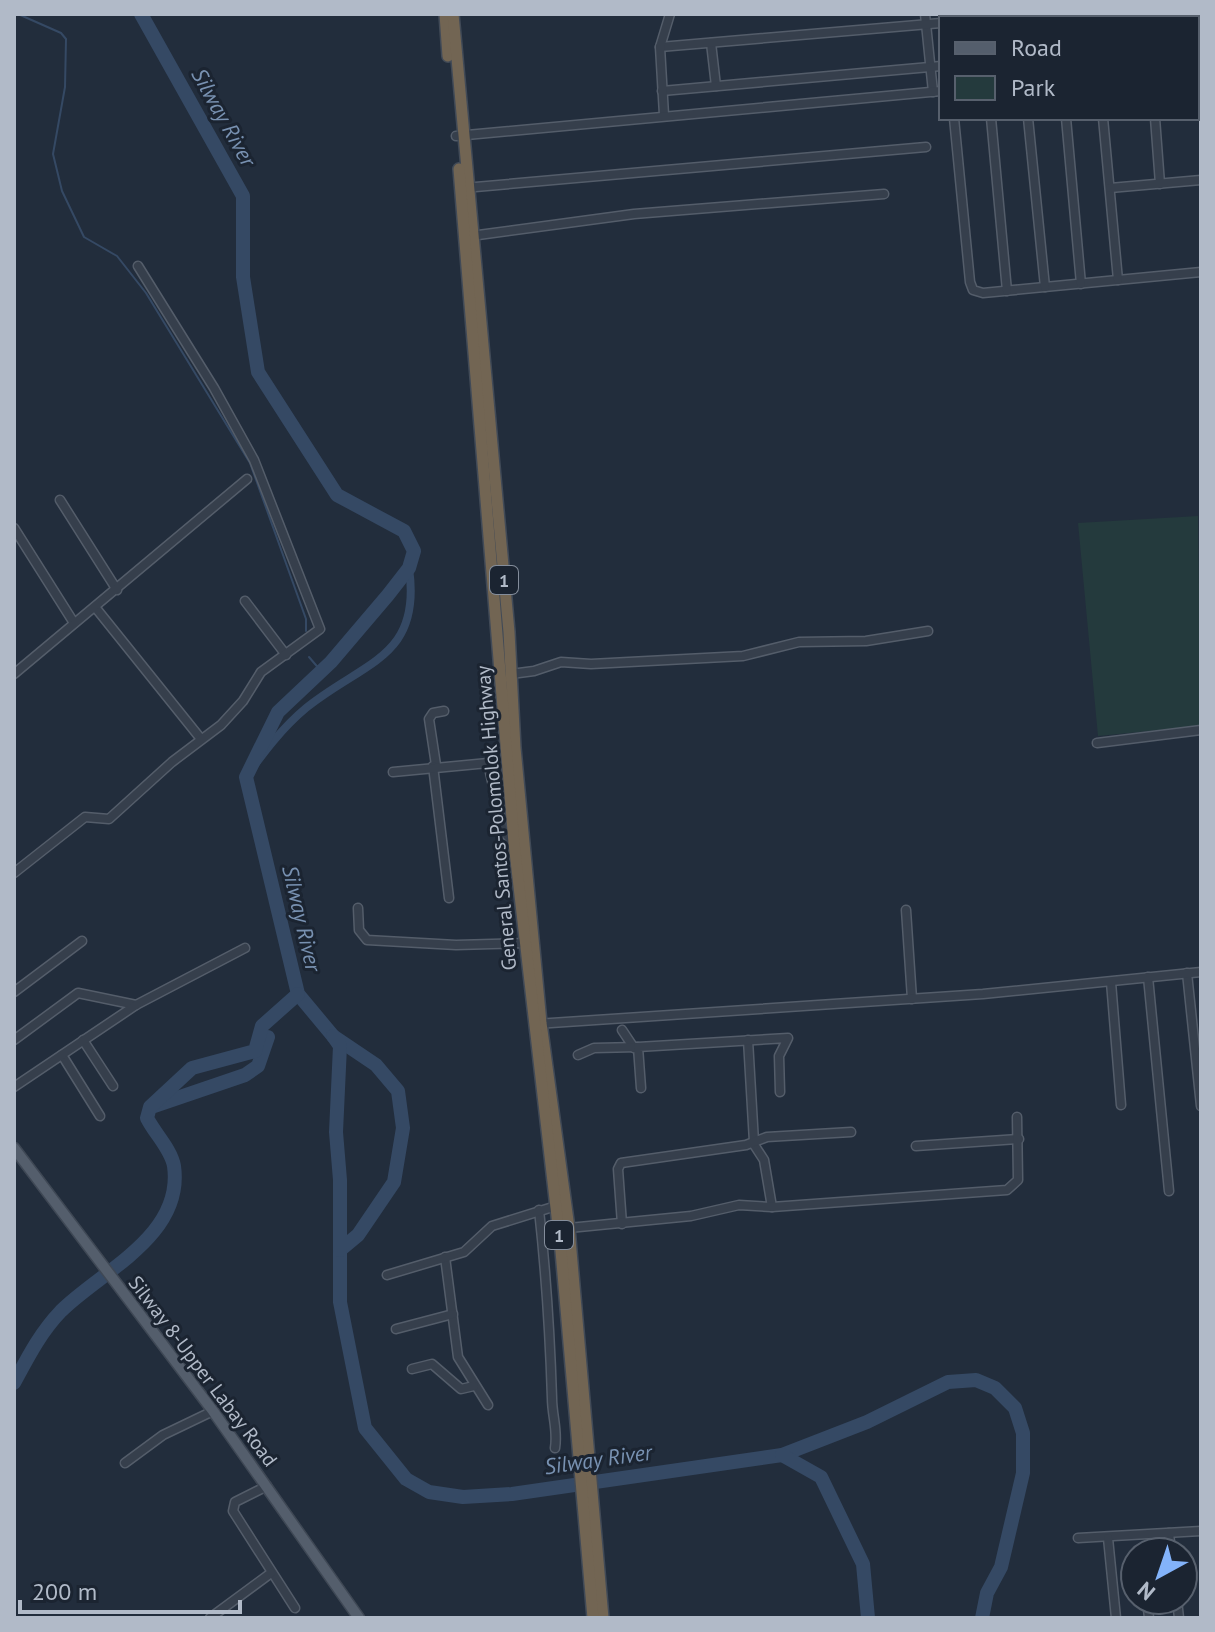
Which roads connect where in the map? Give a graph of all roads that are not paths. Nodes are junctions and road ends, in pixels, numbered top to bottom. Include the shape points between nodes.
1 (445, 14) edge
2 (453, 14) edge
3 (670, 14) edge
4 (1040, 14) edge
5 (1017, 16) edge
6 (925, 19) edge
7 (711, 43) junction
8 (660, 47) junction
9 (939, 66) edge
10 (931, 67) junction
11 (716, 86) junction
12 (662, 91) junction
13 (937, 91) edge
14 (664, 115) junction
15 (954, 120) edge
16 (991, 120) edge
17 (1028, 120) edge
18 (1066, 120) edge
19 (1103, 120) edge
20 (1155, 120) edge
21 (459, 135) junction
22 (926, 147) dead end
23 (1201, 180) edge
24 (1160, 184) junction
25 (464, 188) junction
26 (1110, 188) junction
27 (884, 194) dead end
28 (469, 237) junction
29 (138, 266) dead end
30 (1201, 272) edge
31 (1118, 280) junction
32 (1081, 284) junction
33 (1045, 287) junction
34 (1007, 291) junction
35 (247, 479) dead end
36 (60, 500) dead end
37 (14, 528) edge
38 (117, 590) junction
39 (245, 601) dead end
40 (95, 607) junction
41 (74, 623) junction
42 (928, 631) dead end
43 (286, 655) junction
44 (14, 674) edge
45 (511, 674) junction
46 (444, 711) dead end
47 (1201, 730) edge
48 (201, 739) junction
49 (1097, 743) dead end
50 (434, 765) junction
51 (393, 772) dead end
52 (514, 843) junction
53 (14, 873) edge
54 (449, 898) dead end
55 (358, 908) dead end
56 (906, 910) dead end
57 (82, 941) dead end
58 (526, 943) junction
59 (245, 948) dead end
60 (1201, 972) edge
61 (1187, 973) junction
62 (1148, 977) junction
63 (1111, 982) junction
64 (14, 992) edge
65 (912, 999) junction
66 (136, 1005) junction
67 (537, 1024) junction
68 (622, 1030) dead end
69 (14, 1040) edge
70 (83, 1040) junction
71 (748, 1040) junction
72 (636, 1047) junction
73 (62, 1055) junction
74 (578, 1055) dead end
75 (113, 1086) dead end
76 (14, 1087) edge
77 (641, 1088) dead end
78 (780, 1092) dead end
79 (1121, 1105) dead end
80 (1201, 1106) edge
81 (100, 1116) dead end
82 (1017, 1117) dead end
83 (851, 1132) dead end
84 (1019, 1139) junction
85 (754, 1142) junction
86 (916, 1146) dead end
87 (14, 1148) edge
88 (1169, 1191) dead end
89 (556, 1206) junction
90 (772, 1207) junction
91 (539, 1210) junction
92 (622, 1224) junction
93 (569, 1228) junction
94 (445, 1257) junction
95 (387, 1275) dead end
96 (453, 1314) junction
97 (396, 1329) dead end
98 (412, 1369) dead end
99 (474, 1386) junction
100 (488, 1405) dead end
101 (213, 1411) junction
102 (555, 1448) dead end
103 (586, 1461) junction
104 (125, 1463) dead end
105 (267, 1486) junction
106 (590, 1512) junction
107 (1201, 1531) edge
108 (1169, 1533) junction
109 (1169, 1536) edge
110 (1078, 1538) dead end
111 (1108, 1538) junction
112 (271, 1573) junction
113 (295, 1608) dead end
114 (210, 1618) edge
115 (359, 1618) edge
116 (593, 1618) edge
117 (603, 1618) edge
118 (1116, 1618) edge

1 - 21 highway, 1
2 - 21 highway, 1
3 - 8 street
4 - 5 street
6 - 7 street
6 - 10 street
7 - 8 street
7 - 11 street
8 - 12 street
9 - 10 street
10 - 11 street
10 - 13 street
11 - 12 street
12 - 14 street
13 - 14 street
14 - 21 street
15 - 34 street via 971,287 983,293
16 - 34 street
17 - 33 street
18 - 32 street
19 - 26 street
20 - 24 street
21 - 25 highway, 1
22 - 25 street
23 - 24 street
24 - 26 street
25 - 28 highway, 1
26 - 31 street
27 - 28 street via 634,214
28 - 45 highway, 1
28 - 52 highway, General Santos-Polomolok Highway / 1
29 - 43 street via 254,460 314,610 319,631
30 - 31 street
31 - 32 street
32 - 33 street
33 - 34 street
35 - 38 street
36 - 38 street
37 - 41 street
38 - 40 street
39 - 43 street
40 - 41 street
40 - 48 street
41 - 44 street
42 - 45 street via 866,641 781,644 743,656 561,662
43 - 48 street via 261,672 243,701
45 - 67 highway, 1
46 - 50 street via 429,719
47 - 49 street
48 - 53 street via 109,819 85,817
50 - 51 street
50 - 52 street via 488,763 503,831
50 - 54 street
52 - 58 highway, General Santos-Polomolok Highway / 1
55 - 58 street via 359,930 367,940
56 - 65 street
57 - 64 street
58 - 67 highway, General Santos-Polomolok Highway / 1
59 - 66 street
60 - 61 street
61 - 62 street
61 - 80 street
62 - 63 street
62 - 88 street
63 - 65 street
63 - 79 street
65 - 67 street
66 - 69 street via 78,993
66 - 70 street
67 - 89 highway, General Santos-Polomolok Highway / 1
67 - 93 highway, 1
68 - 72 street
70 - 73 street
70 - 75 street
71 - 72 street
71 - 78 street via 791,1037 779,1056
71 - 85 street
72 - 74 street via 594,1048
72 - 77 street
73 - 76 street
73 - 81 street
82 - 84 street
83 - 85 street via 791,1134
84 - 86 street
84 - 90 street via 1018,1180 1007,1190
85 - 90 street via 764,1160
85 - 92 street via 621,1163
87 - 101 main road, Silway 8-Upper Labay Road
89 - 91 street
89 - 103 highway, General Santos-Polomolok Highway / 1
90 - 92 street via 739,1205
91 - 94 street via 492,1226 464,1252
91 - 102 street
92 - 93 street
93 - 103 highway, 1
94 - 95 street
94 - 96 street
96 - 97 street
96 - 99 street via 458,1357
98 - 99 street via 436,1365 461,1389
99 - 100 street
101 - 104 street via 163,1435
101 - 105 main road, Silway 8-Upper Labay Road
103 - 106 highway, 1
105 - 112 street via 235,1502 233,1511
105 - 115 main road, Silway 8-Upper Labay Road
106 - 116 highway, 1
106 - 117 highway, 1
107 - 108 street
108 - 109 street
108 - 111 street
110 - 111 street
111 - 118 street
112 - 113 street
112 - 114 street

